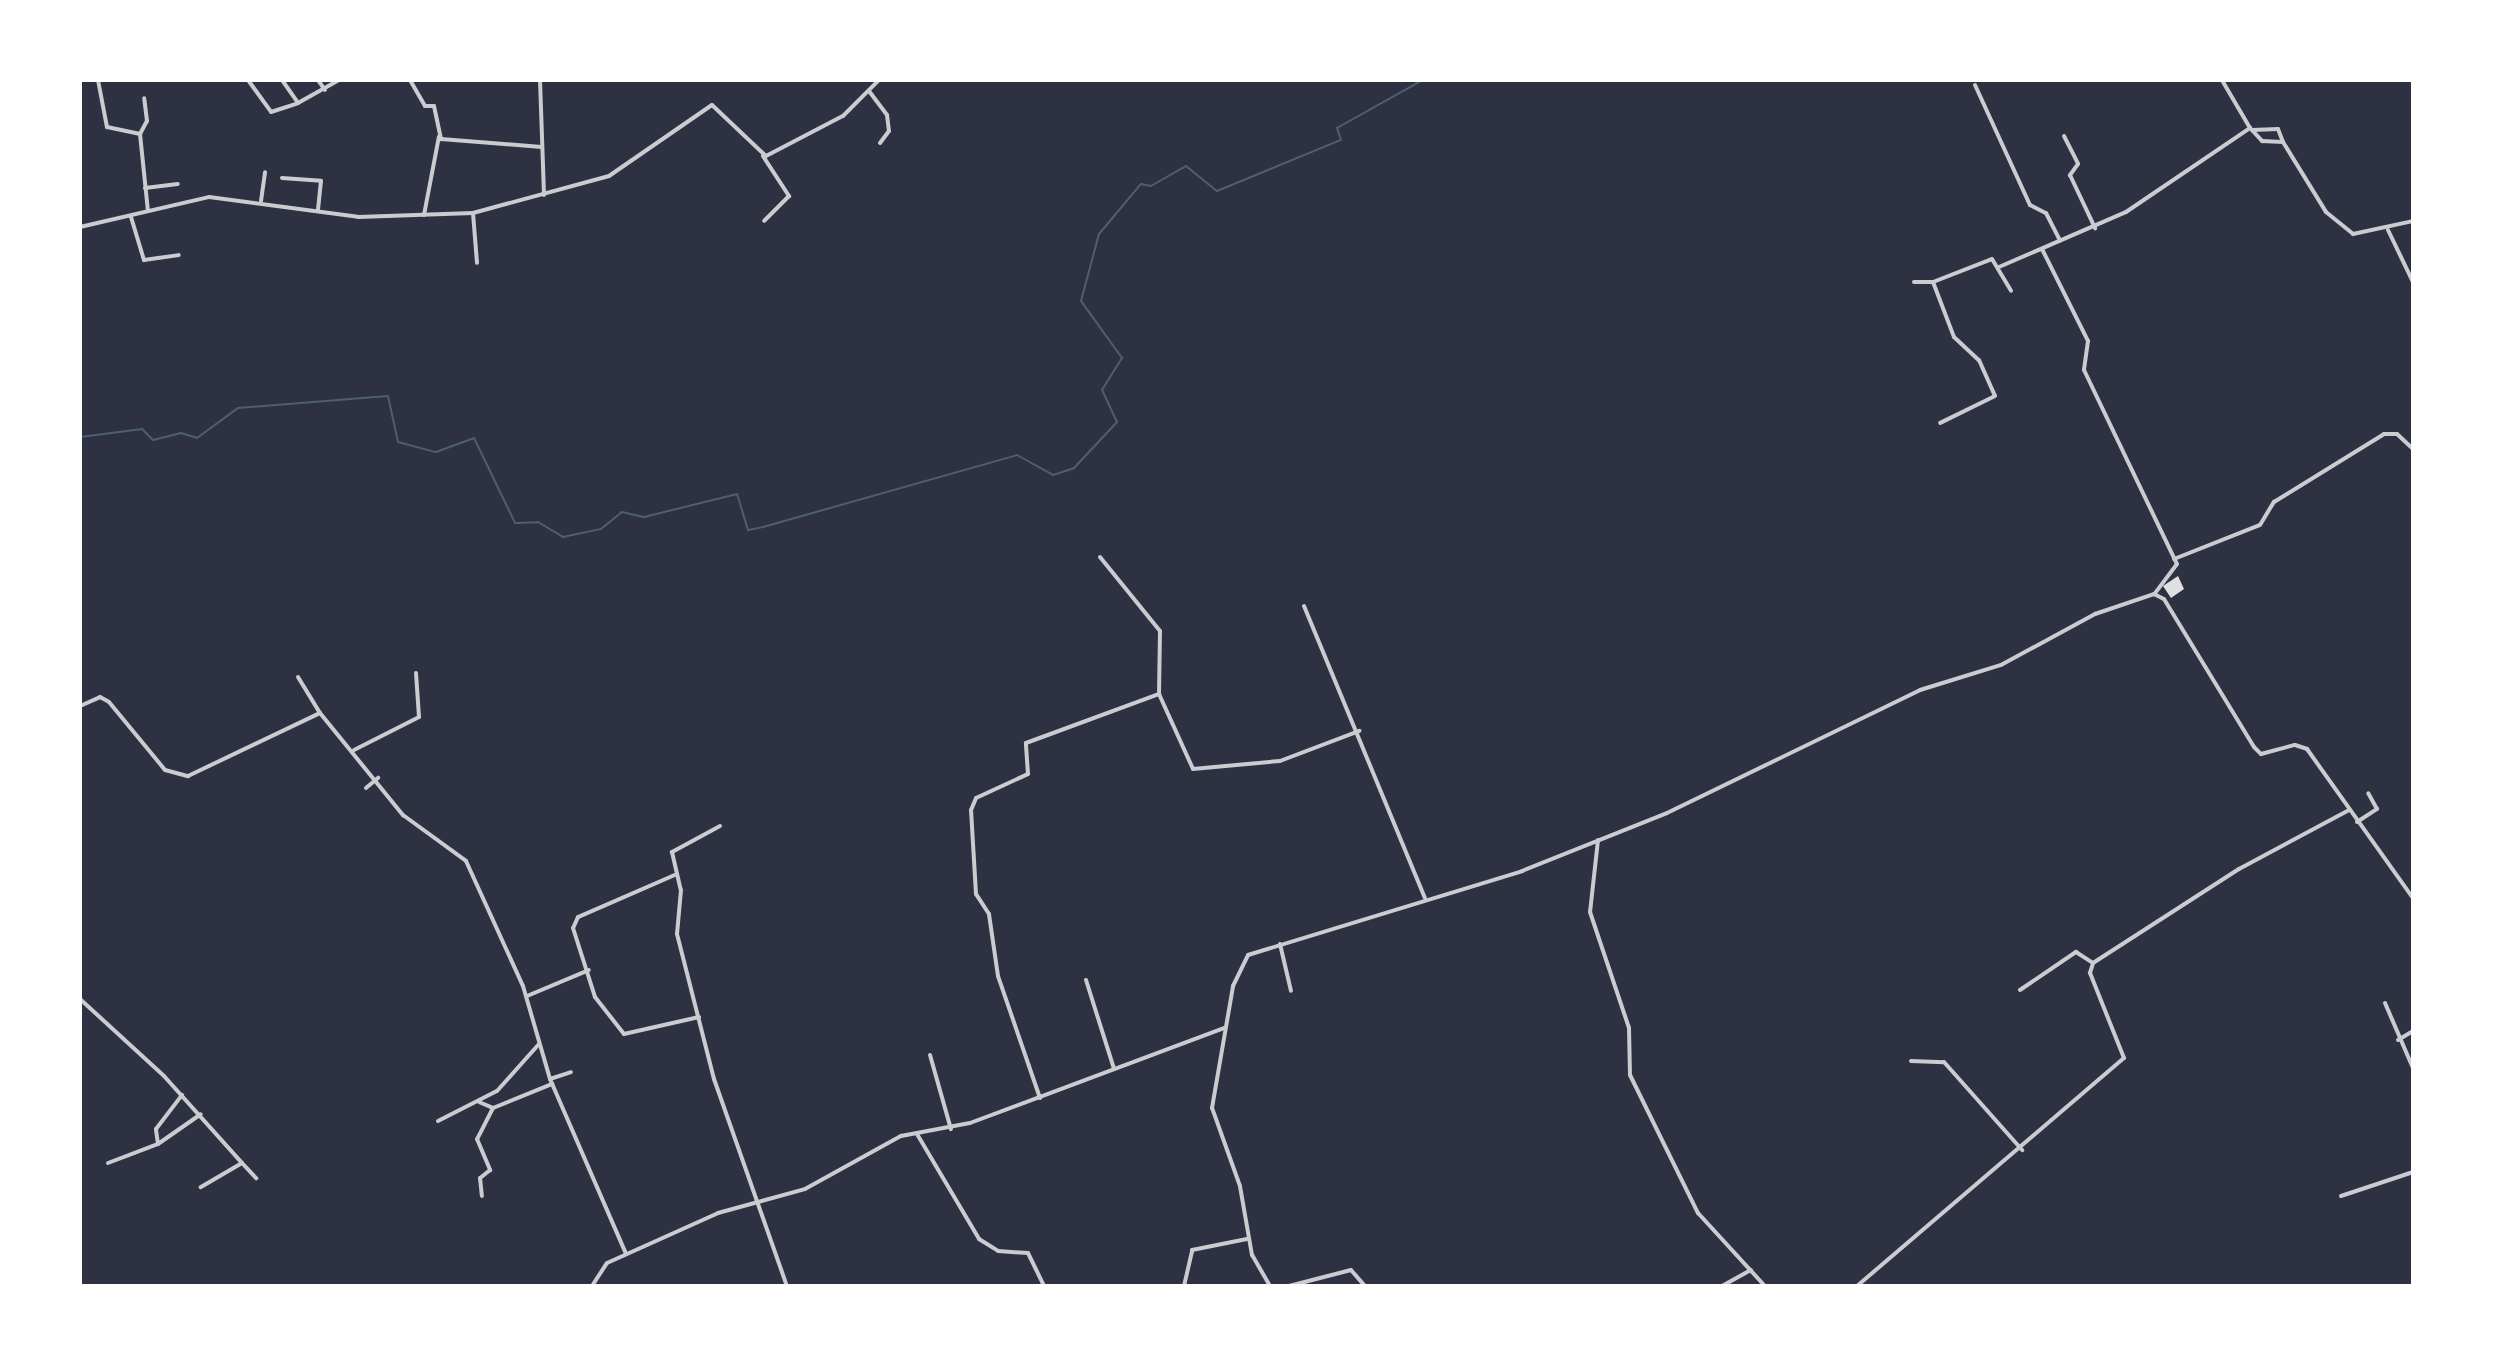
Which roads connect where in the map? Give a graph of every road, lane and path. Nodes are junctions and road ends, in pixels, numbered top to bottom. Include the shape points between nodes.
1 (98, 80) edge
2 (248, 80) edge
3 (282, 80) edge
4 (318, 80) edge
5 (339, 80) edge
6 (410, 80) edge
7 (540, 80) edge
8 (879, 80) edge
9 (2222, 80) edge
10 (1975, 85) dead end
11 (325, 90) junction
12 (869, 91) junction
13 (144, 98) dead end
14 (298, 103) junction
15 (2251, 129) junction
16 (140, 134) junction
17 (439, 136) junction
18 (2064, 136) dead end
19 (2283, 142) junction
20 (880, 143) dead end
21 (542, 147) junction
22 (763, 156) junction
23 (265, 172) dead end
24 (282, 178) dead end
25 (178, 184) dead end
26 (145, 188) junction
27 (544, 195) junction
28 (261, 201) junction
29 (318, 210) junction
30 (148, 211) junction
31 (473, 213) junction
32 (424, 215) junction
33 (131, 217) junction
34 (764, 221) dead end
35 (2413, 221) edge
36 (80, 227) edge
37 (2095, 228) junction
38 (2388, 229) junction
39 (2060, 241) junction
40 (2042, 249) junction
41 (179, 255) dead end
42 (477, 263) dead end
43 (1999, 267) junction
44 (1914, 282) dead end
45 (1933, 282) junction
46 (2413, 282) edge
47 (2011, 291) dead end
48 (1940, 423) dead end
49 (2413, 449) edge
50 (1100, 557) dead end
51 (2174, 559) junction
52 (2154, 594) junction
53 (1304, 606) dead end
54 (416, 673) dead end
55 (298, 677) dead end
56 (1159, 694) junction
57 (80, 706) edge
58 (320, 713) junction
59 (1359, 731) junction
60 (354, 750) junction
61 (378, 778) junction
62 (366, 788) dead end
63 (2368, 793) dead end
64 (2349, 810) junction
65 (2357, 822) junction
66 (720, 826) dead end
67 (1598, 840) junction
68 (677, 874) junction
69 (1425, 898) junction
70 (2413, 898) edge
71 (1280, 944) junction
72 (2093, 963) junction
73 (589, 970) junction
74 (1086, 980) dead end
75 (2020, 990) dead end
76 (1291, 991) dead end
77 (527, 996) junction
78 (80, 999) edge
79 (2385, 1003) dead end
80 (699, 1017) junction
81 (1224, 1028) junction
82 (2413, 1031) edge
83 (2398, 1040) junction
84 (539, 1044) junction
85 (930, 1055) dead end
86 (1911, 1061) dead end
87 (2413, 1068) edge
88 (1114, 1069) junction
89 (571, 1072) dead end
90 (551, 1082) junction
91 (182, 1095) junction
92 (1040, 1098) junction
93 (479, 1102) junction
94 (493, 1108) junction
95 (201, 1114) junction
96 (438, 1121) dead end
97 (951, 1129) junction
98 (917, 1134) junction
99 (158, 1144) junction
100 (2022, 1150) junction
101 (108, 1163) dead end
102 (242, 1163) junction
103 (2413, 1172) edge
104 (256, 1178) dead end
105 (201, 1187) dead end
106 (482, 1196) dead end
107 (2341, 1196) dead end
108 (758, 1202) junction
109 (1247, 1239) junction
110 (626, 1254) junction
111 (1751, 1270) junction
112 (592, 1284) edge
113 (585, 1286) edge
114 (787, 1286) edge
115 (1044, 1286) edge
116 (1184, 1286) edge
117 (1270, 1286) edge
118 (1289, 1286) edge
119 (1365, 1286) edge
120 (1722, 1286) edge
121 (1765, 1286) edge
122 (1857, 1286) edge

1 - 16 street via 107,127
2 - 14 street via 271,112
3 - 14 street
4 - 11 street
5 - 11 street
6 - 17 street via 425,106 434,106
7 - 21 street
8 - 12 street
9 - 15 street
10 - 39 street via 2030,205 2046,213
11 - 14 street
12 - 20 street via 887,115 889,131
12 - 22 street via 843,116
13 - 16 street via 147,121
15 - 19 street via 2262,141
15 - 19 street via 2278,129
15 - 37 street via 2194,172
16 - 26 street
17 - 21 street
17 - 32 street
18 - 37 street via 2078,164 2070,175
19 - 38 street via 2333,219 2361,237
21 - 27 street
22 - 27 street via 712,105 620,170
22 - 34 street via 789,196
23 - 28 street
24 - 29 street via 321,181
25 - 26 street
26 - 30 street
27 - 31 street
28 - 29 street
28 - 30 street via 209,197
29 - 32 street
30 - 33 street
31 - 32 street
31 - 42 street
33 - 36 street
33 - 41 street via 144,260
35 - 38 street
37 - 39 street
38 - 46 street
39 - 40 street
40 - 43 street
40 - 51 street via 2088,341 2084,370
43 - 45 street via 1989,260
43 - 47 street
44 - 45 street
45 - 48 street via 1960,348 1979,360 1995,396
49 - 51 street via 2384,434 2274,502 2260,525
50 - 56 street via 1160,631
51 - 52 street via 2175,570
52 - 64 street via 2171,606 2257,751 2307,749
52 - 67 street via 2058,630 2001,665 1920,690
53 - 59 street
54 - 60 street via 419,717
55 - 58 street
56 - 59 street via 1178,749 1200,772 1280,761
56 - 92 street via 1026,743 1028,774 976,798 971,810 976,894 989,914 998,976
57 - 58 street via 100,697 109,702 165,770 188,776
58 - 60 street
59 - 69 street
60 - 61 street
61 - 62 street
61 - 77 street via 411,823 466,861
63 - 65 street via 2377,809
64 - 65 street
64 - 72 street via 2239,869
65 - 70 street
66 - 68 street via 676,845
67 - 69 street
67 - 111 street via 1590,912 1629,1028 1630,1075 1698,1213
68 - 73 street via 578,917 573,928
68 - 80 street via 677,934
69 - 71 street
71 - 76 street
71 - 81 street via 1244,959
72 - 75 street via 2076,952
72 - 100 street via 2090,973 2124,1058
73 - 77 street
73 - 80 street via 595,997 624,1034
74 - 88 street
77 - 84 street
78 - 91 street
79 - 83 street
80 - 108 street
81 - 88 street
81 - 109 street via 1212,1108 1240,1186
82 - 83 street
83 - 87 street
84 - 90 street
84 - 93 street
85 - 97 street
86 - 100 street via 1944,1062
88 - 92 street
89 - 90 street
90 - 94 street
90 - 110 street
91 - 95 street
91 - 99 street via 156,1129
92 - 97 street
93 - 94 street
93 - 96 street
94 - 106 street via 477,1139 490,1170 480,1178
95 - 99 street
95 - 102 street
97 - 98 street
98 - 108 street via 805,1189
98 - 115 street via 979,1239 998,1251 1028,1253
99 - 101 street
100 - 122 street
102 - 104 street
102 - 105 street
103 - 107 street
108 - 110 street
108 - 114 street
109 - 116 street via 1192,1250
109 - 117 street
110 - 112 street via 600,1267
111 - 120 street
111 - 121 street
112 - 113 street
118 - 119 street via 1351,1270

